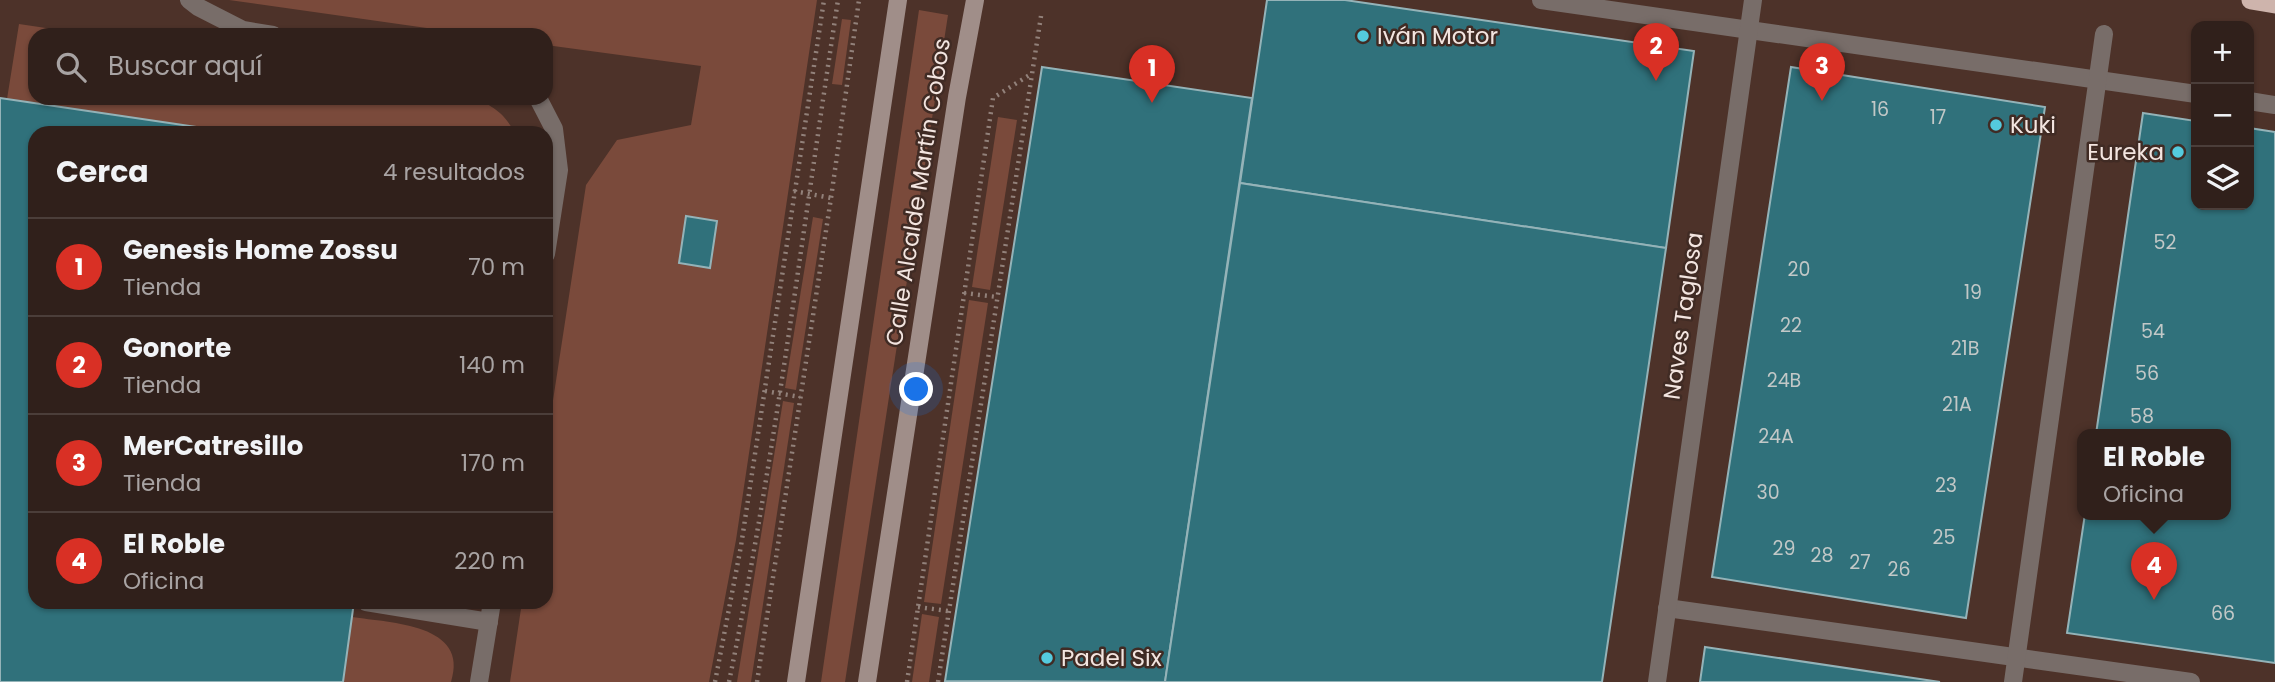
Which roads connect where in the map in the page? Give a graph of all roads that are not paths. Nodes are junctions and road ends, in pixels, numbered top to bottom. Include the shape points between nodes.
1 (189, 0) edge
2 (898, 0) edge
3 (975, 0) edge
4 (1541, 0) edge
5 (1752, 0) edge
6 (2251, 0) edge
7 (2275, 4) edge
8 (239, 28) edge
9 (1748, 30) junction
10 (2104, 34) dead end
11 (2097, 79) junction
12 (2191, 93) edge
13 (2254, 102) edge
14 (542, 105) edge
15 (2275, 105) edge
16 (552, 126) edge
17 (553, 127) edge
18 (553, 209) edge
19 (1667, 608) junction
20 (409, 609) edge
21 (491, 609) edge
22 (489, 622) junction
23 (2017, 657) junction
24 (479, 682) edge
25 (796, 682) edge
26 (867, 682) edge
27 (1657, 682) edge
28 (2013, 682) edge
29 (2191, 682) edge

1 - 8 lane
2 - 25 main road, Calle Alcalde Martín Cobos
3 - 26 main road, Calle Alcalde Martín Cobos
4 - 9 lane
5 - 9 lane, Naves Taglosa
6 - 7 highway
9 - 11 lane
9 - 19 lane, Naves Taglosa
10 - 11 lane
11 - 12 lane
11 - 23 lane
13 - 15 lane
14 - 16 lane
17 - 18 lane via 559,170
19 - 23 lane
19 - 27 lane, Naves Taglosa
20 - 22 lane
21 - 22 lane
22 - 24 lane
23 - 28 lane
23 - 29 lane

